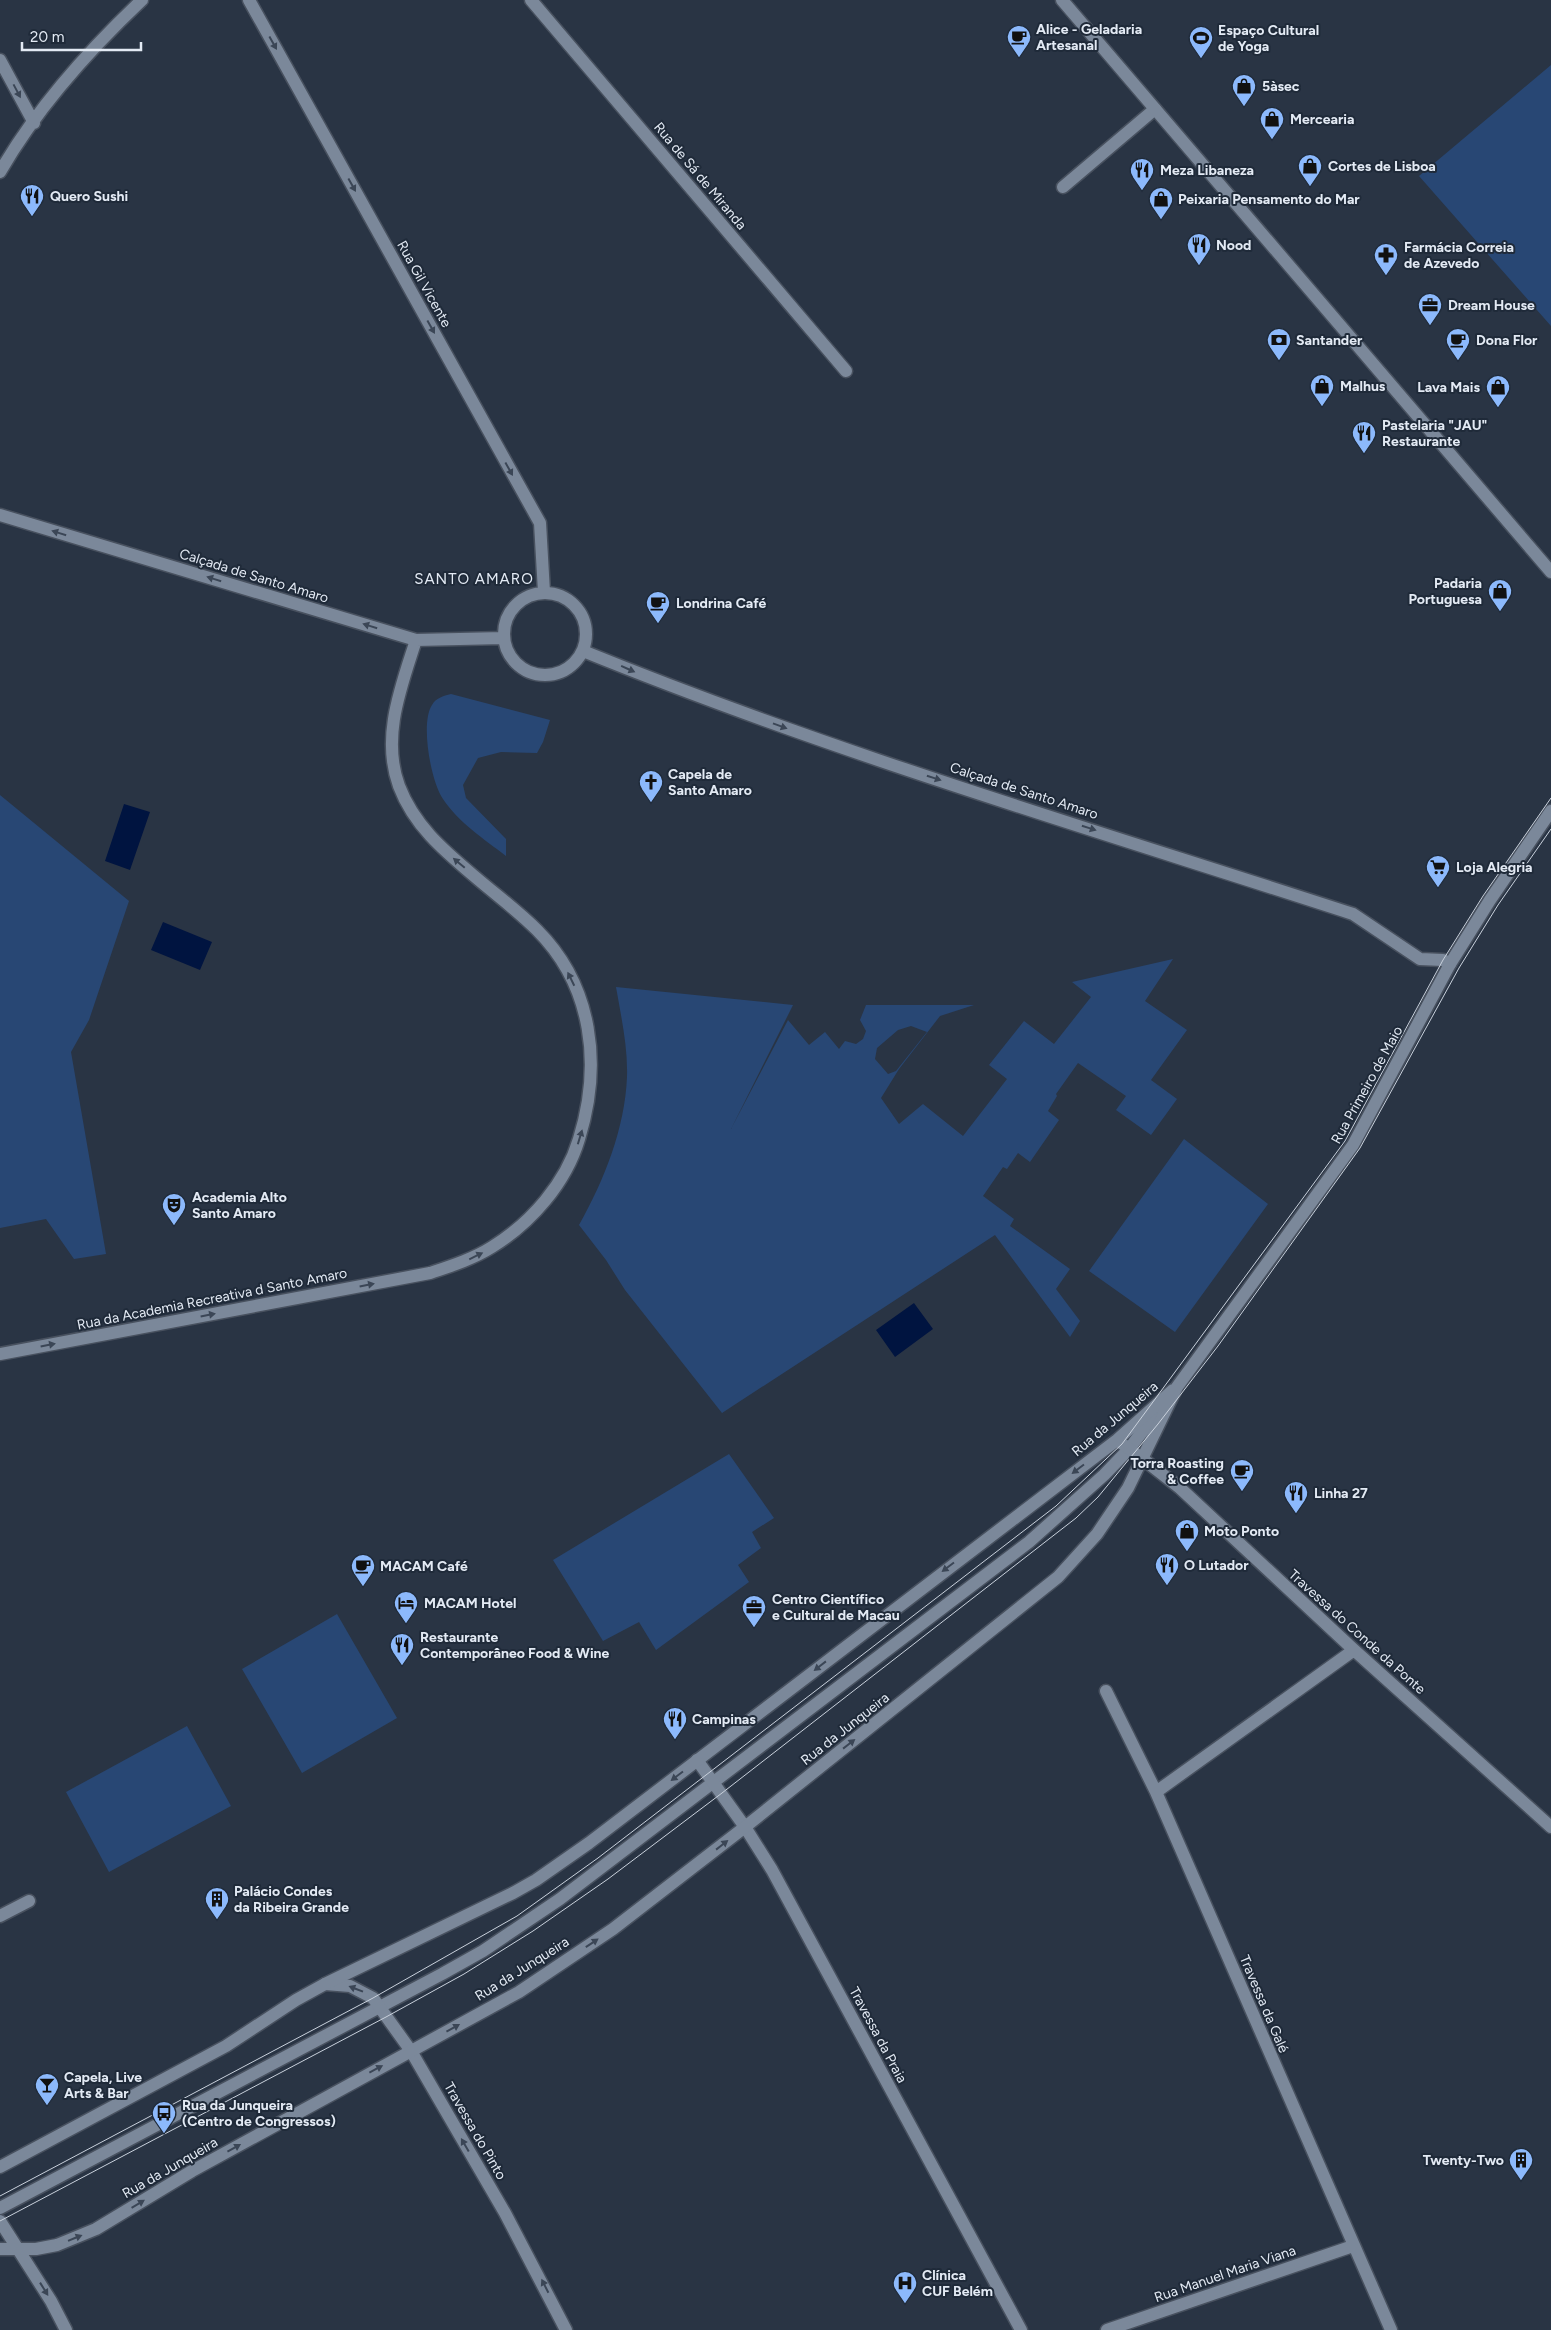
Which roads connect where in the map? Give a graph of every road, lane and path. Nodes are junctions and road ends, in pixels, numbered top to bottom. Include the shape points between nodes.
1 (142, 0) edge
2 (249, 0) edge
3 (531, 0) edge
4 (1062, 0) edge
5 (0, 60) edge
6 (1155, 109) junction
7 (34, 123) junction
8 (0, 172) edge
9 (1063, 187) dead end
10 (846, 371) dead end
11 (0, 515) edge
12 (1551, 572) edge
13 (544, 592) junction
14 (504, 638) junction
15 (416, 640) junction
16 (583, 651) junction
17 (1551, 811) edge
18 (1450, 964) junction
19 (0, 1354) edge
20 (1177, 1387) junction
21 (1117, 1440) junction
22 (1129, 1449) junction
23 (1143, 1459) junction
24 (1354, 1650) junction
25 (1106, 1692) dead end
26 (697, 1760) junction
27 (715, 1783) junction
28 (1156, 1792) junction
29 (745, 1827) junction
30 (1551, 1827) edge
31 (29, 1901) dead end
32 (0, 1916) edge
33 (325, 1984) junction
34 (380, 2008) junction
35 (411, 2051) junction
36 (0, 2167) edge
37 (0, 2208) edge
38 (0, 2221) edge
39 (1353, 2246) junction
40 (0, 2249) edge
41 (19, 2249) junction
42 (66, 2330) edge
43 (566, 2330) edge
44 (1021, 2330) edge
45 (1108, 2330) edge
46 (1391, 2330) edge

1 - 7 street via 80,64
2 -> 13 street, Rua Gil Vicente via 540,523
3 - 10 street, Rua de Sá de Miranda
4 - 6 street
5 -> 7 street
6 - 9 street
6 - 12 street
7 - 8 street
15 -> 11 street, Calçada de Santo Amaro
13 - 14 street via 518,602 504,624
13 - 16 street via 558,594 580,611 586,631
14 - 15 street, Calçada de Santo Amaro
14 - 16 street via 509,654 520,667 535,674 552,675 567,669
19 -> 15 street, Rua da Academia Recreativa d Santo Amaro via 430,1273 492,1248 518,1229 561,1178 576,1149 589,1099 592,1061 582,1004 571,977 538,930 426,833 410,810 399,784 392,730 397,701
16 -> 18 street, Calçada de Santo Amaro via 642,676 827,743 1353,914 1420,959 1443,960
17 - 18 street, Rua Primeiro de Maio
18 - 20 street, Rua Primeiro de Maio via 1353,1145
20 - 21 street, Rua da Junqueira
20 - 22 street
20 - 23 street, Rua da Junqueira
21 - 22 street, Travessa do Conde da Ponte
21 -> 26 street, Rua da Junqueira
22 - 23 street, Travessa do Conde da Ponte
22 - 27 street via 1084,1495 1029,1542
23 - 24 street, Travessa do Conde da Ponte via 1180,1488
29 -> 23 street, Rua da Junqueira via 1058,1577 1097,1534
24 - 28 street
24 - 30 street, Travessa do Conde da Ponte
25 - 28 street, Travessa da Galé
26 - 27 street, Travessa da Praia
26 -> 33 street, Rua da Junqueira via 536,1880
27 - 29 street, Travessa da Praia
27 - 34 street via 516,1930
28 - 39 street, Travessa da Galé
35 -> 29 street, Rua da Junqueira via 519,1992 613,1929
29 - 44 street, Travessa da Praia via 772,1870
31 - 32 street
34 -> 33 street, Travessa do Pinto via 374,1998 361,1990
33 - 36 street, Rua da Junqueira via 226,2046
34 - 35 street, Travessa do Pinto
34 - 37 street
41 -> 35 street, Rua da Junqueira via 57,2245 96,2229 192,2171
43 -> 35 street, Travessa do Pinto via 510,2222
38 - 41 street
39 - 45 street, Rua Manuel Maria Viana
39 - 46 street, Travessa da Galé
40 - 41 street, Rua da Junqueira
41 -> 42 street

